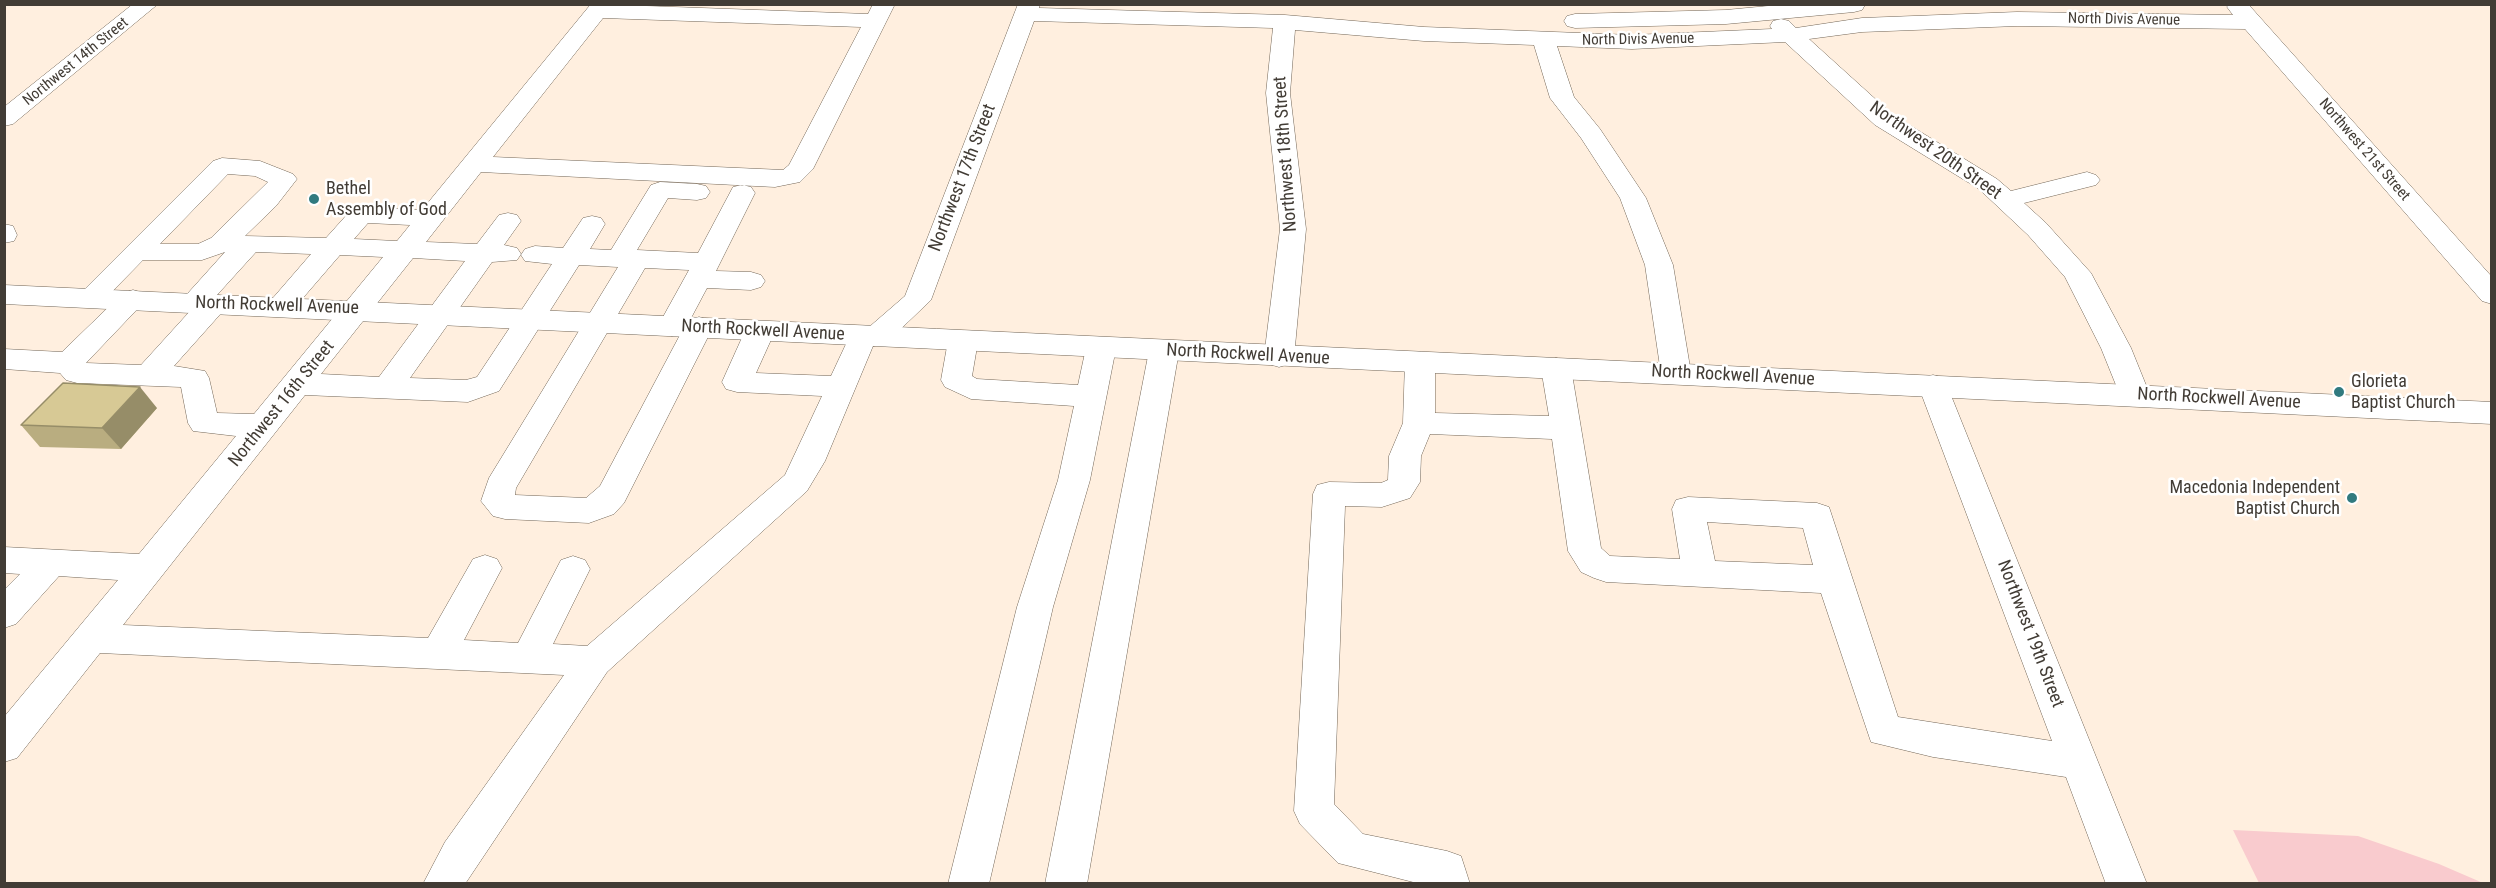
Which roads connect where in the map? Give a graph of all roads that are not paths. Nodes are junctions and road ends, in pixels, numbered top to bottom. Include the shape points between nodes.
1 (147, 4) edge
2 (1864, 4) edge
3 (601, 8) edge
4 (1027, 9) edge
5 (1764, 9) edge
6 (880, 13) edge
7 (1294, 13) edge
8 (2243, 13) edge
9 (1791, 35) junction
10 (1544, 40) junction
11 (4, 119) edge
12 (475, 164) junction
13 (2087, 180) dead end
14 (742, 194) junction
15 (795, 195) dead end
16 (2005, 200) junction
17 (432, 218) junction
18 (508, 221) dead end
19 (592, 224) dead end
20 (332, 247) junction
21 (406, 250) junction
22 (136, 252) junction
23 (494, 254) junction
24 (554, 256) junction
25 (628, 259) junction
26 (703, 270) junction
27 (751, 281) dead end
28 (4, 294) edge
29 (2492, 295) edge
30 (90, 298) junction
31 (133, 299) junction
32 (204, 302) junction
33 (280, 306) junction
34 (360, 309) junction
35 (440, 313) junction
36 (532, 318) junction
37 (600, 322) junction
38 (686, 327) junction
39 (760, 331) junction
40 (869, 336) junction
41 (963, 341) junction
42 (1101, 348) junction
43 (1164, 351) junction
44 (1279, 357) junction
45 (4, 359) edge
46 (1420, 362) junction
47 (69, 363) junction
48 (1556, 368) junction
49 (1676, 373) junction
50 (149, 375) junction
51 (299, 384) junction
52 (1933, 385) junction
53 (842, 387) junction
54 (387, 388) junction
55 (2135, 395) junction
56 (1091, 396) junction
57 (2492, 413) edge
58 (1419, 423) junction
59 (264, 426) junction
60 (1566, 428) junction
61 (4, 560) edge
62 (51, 563) junction
63 (148, 568) junction
64 (485, 568) dead end
65 (573, 569) dead end
66 (1700, 573) junction
67 (1834, 580) junction
68 (4, 614) edge
69 (92, 638) junction
70 (438, 654) junction
71 (528, 658) junction
72 (594, 661) junction
73 (7, 739) edge
74 (2080, 762) junction
75 (443, 884) edge
76 (968, 884) edge
77 (1066, 884) edge
78 (1450, 884) edge
79 (2127, 884) edge

1 - 11 street, Northwest 14th Street
2 - 5 street, North Divis Avenue
3 - 6 street
3 - 12 street, Northwest 16th Street
4 - 7 street, North Divis Avenue
4 - 40 street, Northwest 17th Street via 917,300
5 - 7 street, North Divis Avenue via 1571,21
5 - 9 street, Northwest 20th Street
6 - 12 street via 800,169 791,177
7 - 10 street, North Divis Avenue via 1424,34
7 - 44 street, Northwest 18th Street via 1278,93 1293,229
8 - 9 street, North Divis Avenue via 1862,25
8 - 29 street, Northwest 21st Street
9 - 10 street, North Divis Avenue via 1632,42
9 - 16 street, Northwest 20th Street via 1884,120 1988,184
10 - 49 street via 1562,98 1633,198 1659,265
12 - 17 street, Northwest 16th Street
13 - 16 street
14 - 15 street
14 - 25 street via 660,190
14 - 26 street
16 - 55 street, Northwest 20th Street via 2077,273 2116,348
17 - 20 street via 361,215
17 - 21 street, Northwest 16th Street
18 - 23 street
19 - 24 street
20 - 21 street
20 - 32 street via 249,243
20 - 33 street
21 - 23 street
21 - 34 street, Northwest 16th Street
22 - 22 street via 222,166 260,169 284,179 221,244 202,252
22 - 30 street
23 - 24 street via 497,272 524,273
23 - 35 street
24 - 25 street
24 - 36 street
25 - 26 street
25 - 37 street
26 - 27 street
26 - 38 street
28 - 30 main road, North Rockwell Avenue
30 - 31 main road, North Rockwell Avenue
31 - 32 main road, North Rockwell Avenue
31 - 47 street
32 - 33 main road, North Rockwell Avenue
32 - 50 street
33 - 34 main road, North Rockwell Avenue
34 - 35 main road, North Rockwell Avenue
34 - 51 street, Northwest 16th Street
35 - 36 main road, North Rockwell Avenue
35 - 54 street
36 - 37 main road, North Rockwell Avenue
36 - 54 street via 494,376 479,388
37 - 38 main road, North Rockwell Avenue
37 - 38 street via 500,486 497,501 505,507 589,511 602,505 612,494
38 - 39 main road, North Rockwell Avenue
39 - 40 main road, North Rockwell Avenue
39 - 53 street via 737,382
40 - 41 main road, North Rockwell Avenue
40 - 53 street
41 - 42 main road, North Rockwell Avenue
41 - 56 street via 956,380 971,389
42 - 43 main road, North Rockwell Avenue
42 - 56 street
43 - 44 main road, North Rockwell Avenue
43 - 77 street
44 - 46 main road, North Rockwell Avenue
45 - 47 street
46 - 48 main road, North Rockwell Avenue
46 - 58 street
47 - 50 street via 77,374
48 - 49 main road, North Rockwell Avenue
48 - 60 street
49 - 52 main road, North Rockwell Avenue
50 - 59 street via 194,378 204,423
51 - 54 street
51 - 59 street, Northwest 16th Street
52 - 55 main road, North Rockwell Avenue
52 - 74 street, Northwest 19th Street
53 - 72 street via 796,483
55 - 57 main road, North Rockwell Avenue
56 - 76 street via 1074,480 1035,607
58 - 60 street
58 - 78 street via 1405,456 1404,482 1399,489 1382,495 1329,494 1314,811 1352,850 1447,870
59 - 63 street, Northwest 16th Street
60 - 66 street via 1585,552 1593,563 1606,569
61 - 62 street
62 - 63 street
62 - 68 street
63 - 69 street, Northwest 16th Street
64 - 70 street
65 - 71 street
66 - 67 street
66 - 67 street via 1688,509 1817,516
67 - 74 street via 1884,730
69 - 70 street
69 - 73 street, Northwest 16th Street
70 - 71 street
71 - 72 street
72 - 75 street via 459,855
74 - 79 street, Northwest 19th Street

